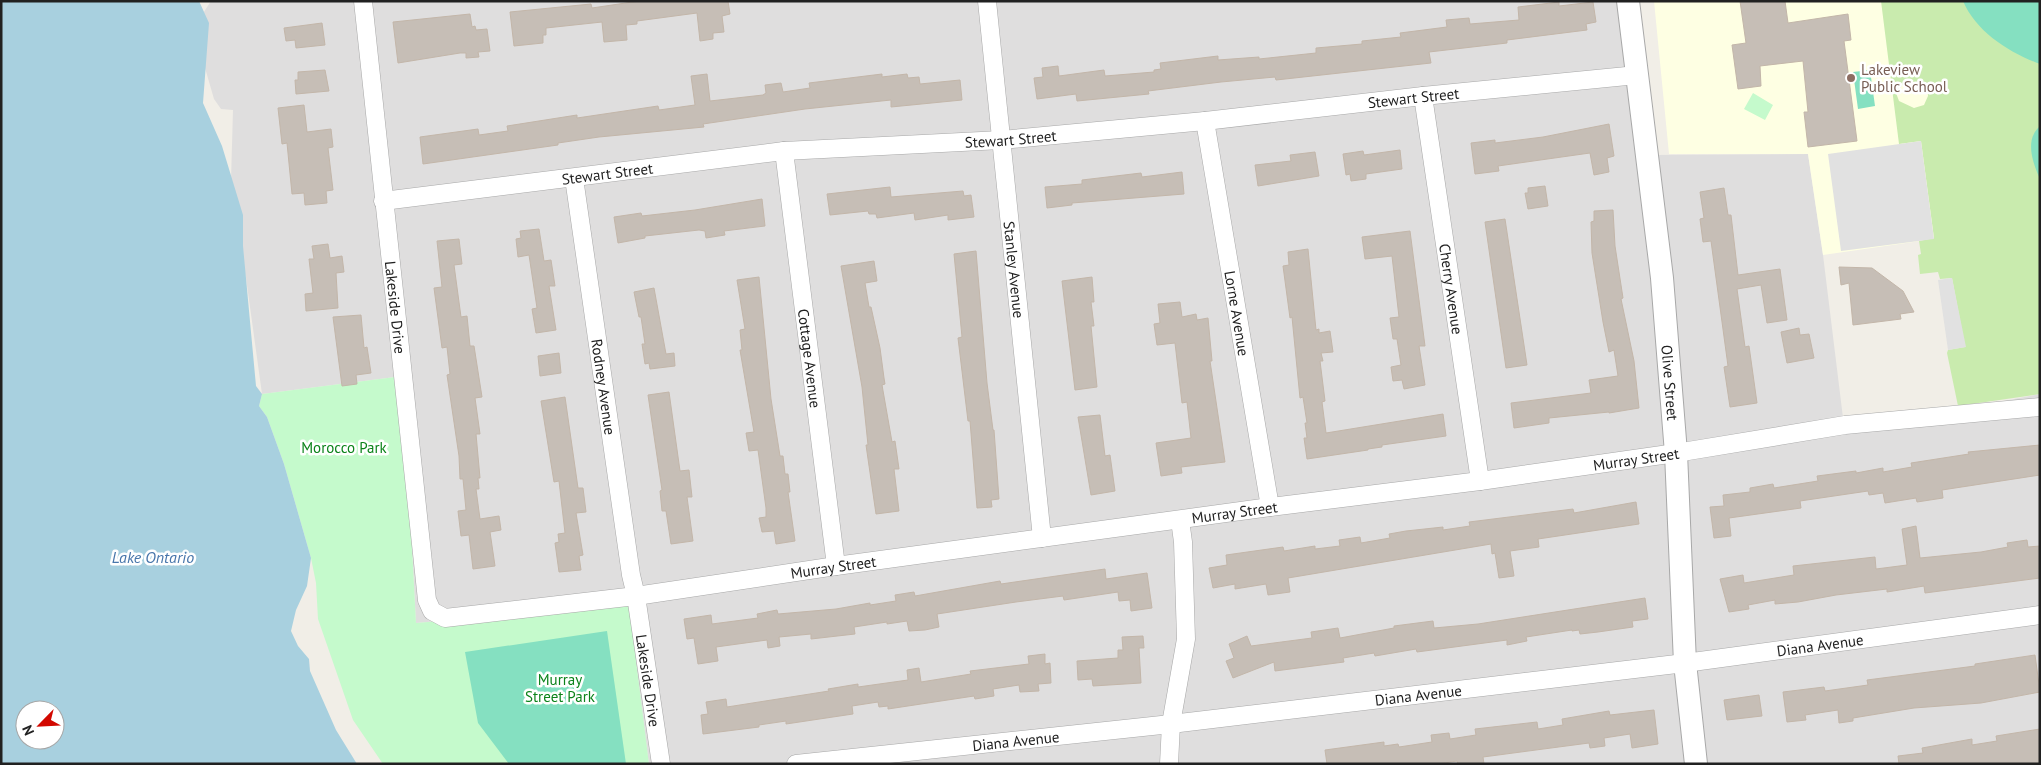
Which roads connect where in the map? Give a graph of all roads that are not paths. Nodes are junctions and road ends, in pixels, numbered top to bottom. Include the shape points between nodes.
1 (363, 1) edge
2 (987, 1) edge
3 (1628, 1) edge
4 (1638, 75) junction
5 (1423, 96) junction
6 (1204, 121) junction
7 (1001, 140) junction
8 (784, 151) junction
9 (574, 178) junction
10 (383, 202) junction
11 (2040, 407) edge
12 (1676, 453) junction
13 (1480, 481) junction
14 (1270, 507) junction
15 (1180, 520) junction
16 (1042, 538) junction
17 (836, 566) junction
18 (636, 596) junction
19 (432, 611) joint
20 (2040, 616) edge
21 (1685, 663) junction
22 (1171, 724) junction
23 (855, 760) edge
24 (661, 764) edge
25 (796, 764) edge
26 (1169, 764) edge
27 (1696, 764) edge

1 - 10 street, Lakeside Drive
2 - 7 street, Stanley Avenue
3 - 4 street, Olive Street
4 - 5 street, Stewart Street
4 - 12 street, Olive Street via 1662,278
5 - 6 street, Stewart Street
5 - 13 street, Cherry Avenue
6 - 7 street, Stewart Street
6 - 14 street, Lorne Avenue
7 - 8 street, Stewart Street
7 - 16 street, Stanley Avenue
8 - 9 street, Stewart Street
8 - 17 street, Cottage Avenue
9 - 10 street, Stewart Street
9 - 18 street, Rodney Avenue
10 - 19 street, Lakeside Drive via 427,600
11 - 12 street, Murray Street via 1845,425
12 - 13 street, Murray Street
12 - 21 street, Olive Street
13 - 14 street, Murray Street
14 - 15 street, Murray Street
15 - 16 street, Murray Street
15 - 22 street via 1186,639
16 - 17 street, Murray Street
17 - 18 street, Murray Street
18 - 19 street, Murray Street via 445,618
18 - 24 street, Lakeside Drive
20 - 21 street, Diana Avenue
21 - 22 street, Diana Avenue
21 - 27 street, Olive Street
22 - 23 street, Diana Avenue
22 - 26 street
23 - 25 street, Diana Avenue

